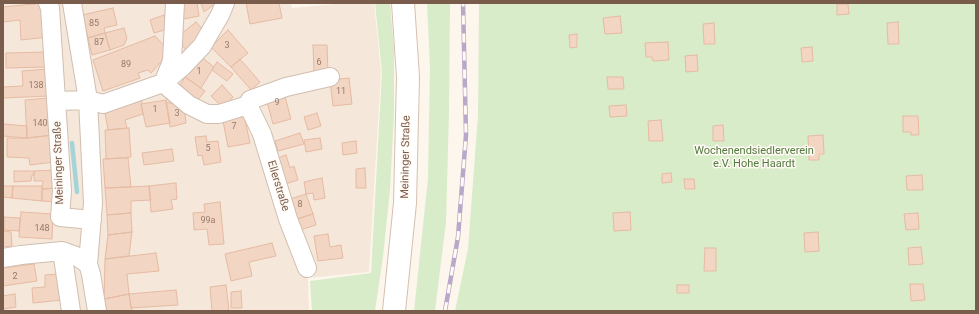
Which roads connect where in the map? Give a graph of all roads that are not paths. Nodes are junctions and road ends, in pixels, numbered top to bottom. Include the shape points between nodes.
1 (175, 3) edge
2 (225, 3) edge
3 (403, 3) edge
4 (72, 4) edge
5 (49, 6) edge
6 (330, 77) dead end
7 (163, 83) junction
8 (88, 100) junction
9 (56, 101) junction
10 (248, 105) junction
11 (92, 220) junction
12 (62, 251) junction
13 (3, 258) edge
14 (88, 264) junction
15 (307, 268) dead end
16 (71, 311) edge
17 (97, 311) edge
18 (394, 311) edge

1 - 7 street via 172,61
2 - 7 street via 202,46
3 - 18 main road, Meininger Straße via 408,77 405,203
4 - 5 street, Meininger Straße
4 - 8 street, Meininger Straße
5 - 9 street, Meininger Straße
6 - 10 street via 275,91 250,100
7 - 8 street via 103,104
7 - 10 street via 189,105 207,114 219,114
8 - 9 street
8 - 11 street, Meininger Straße
9 - 11 street, Meininger Straße via 62,191 60,217
10 - 15 street, Ellerstraße via 262,134 288,219
11 - 14 street, Meininger Straße
12 - 13 street
12 - 14 street
12 - 16 street
14 - 17 street, Meininger Straße

